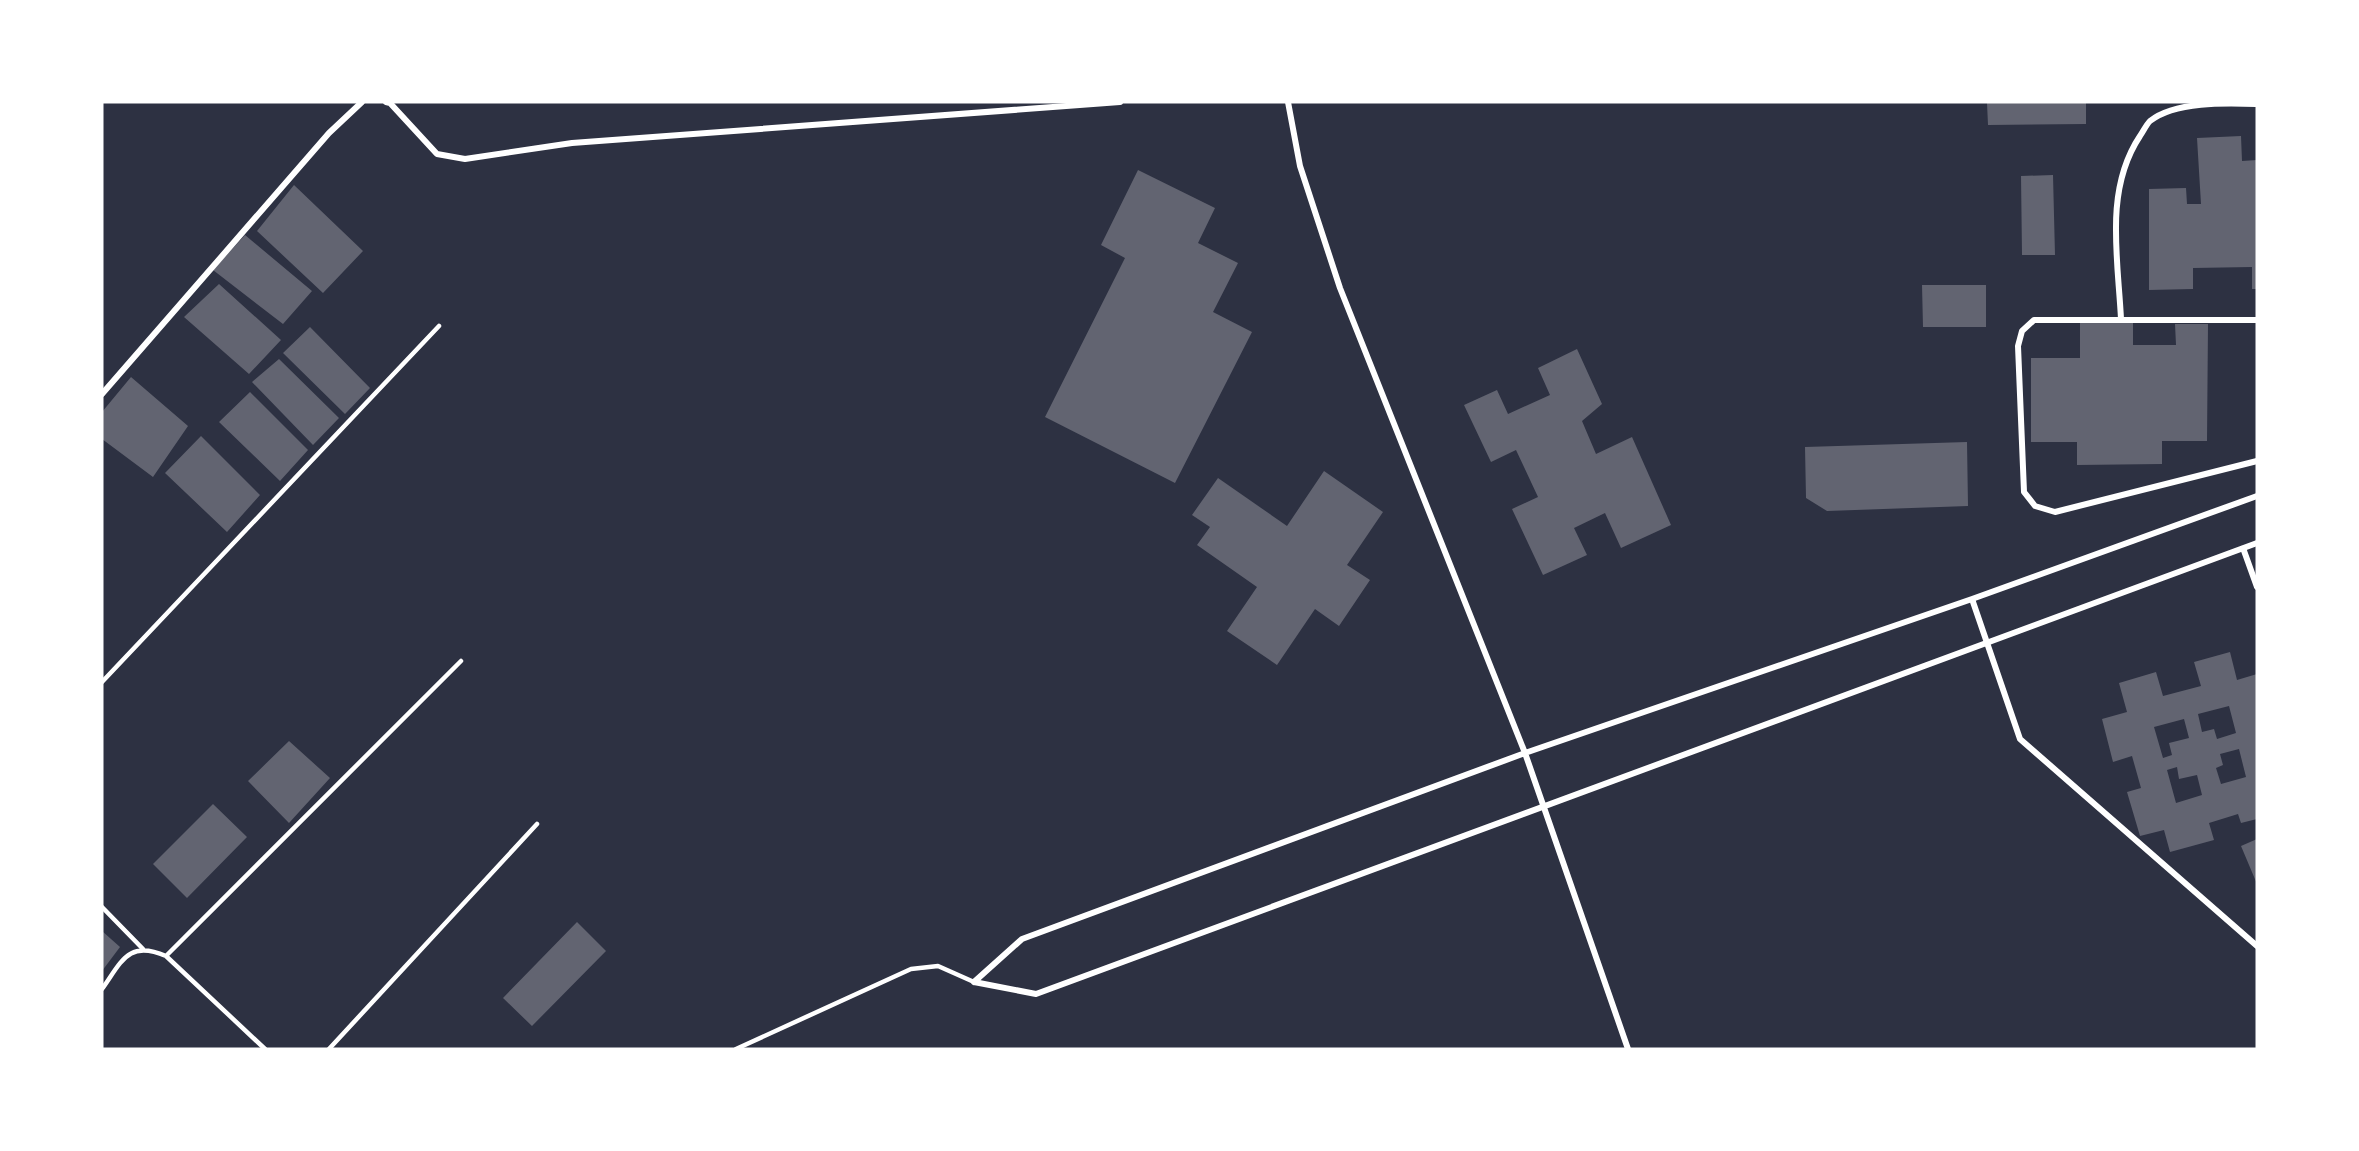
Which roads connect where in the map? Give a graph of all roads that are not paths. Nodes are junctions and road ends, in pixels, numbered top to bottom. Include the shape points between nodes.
1 (362, 102) edge
2 (386, 102) edge
3 (1120, 102) edge
4 (1288, 102) edge
5 (2257, 104) edge
6 (2121, 319) junction
7 (2257, 320) edge
8 (439, 326) dead end
9 (102, 394) edge
10 (2257, 461) edge
11 (2257, 496) edge
12 (2257, 543) edge
13 (2243, 548) junction
14 (2257, 587) edge
15 (1972, 599) junction
16 (1987, 642) junction
17 (460, 661) dead end
18 (102, 682) edge
19 (1525, 753) junction
20 (1544, 806) junction
21 (537, 824) dead end
22 (102, 907) edge
23 (2257, 946) edge
24 (142, 949) junction
25 (166, 956) junction
26 (974, 982) junction
27 (102, 988) edge
28 (265, 1049) edge
29 (329, 1049) edge
30 (736, 1049) edge
31 (1628, 1049) edge

1 - 9 street via 329,133
2 - 3 street via 437,154 465,159 572,143
4 - 19 street via 1300,166 1340,288
5 - 6 street via 2207,103 2175,110 2150,122 2130,151 2122,171 2116,209
6 - 7 street
6 - 10 street via 2034,320 2022,331 2018,346 2024,492 2035,506 2055,512
8 - 18 lane
11 - 15 street
12 - 13 street
13 - 14 street
13 - 16 street
15 - 16 street
15 - 19 street
16 - 20 street
16 - 23 street via 2020,739
17 - 25 lane
19 - 20 street
19 - 26 street via 1022,939
20 - 26 street via 1036,994
20 - 31 street
21 - 29 lane
22 - 24 lane
24 - 25 lane
24 - 27 lane via 125,957
25 - 28 lane
26 - 30 lane via 938,966 911,969

